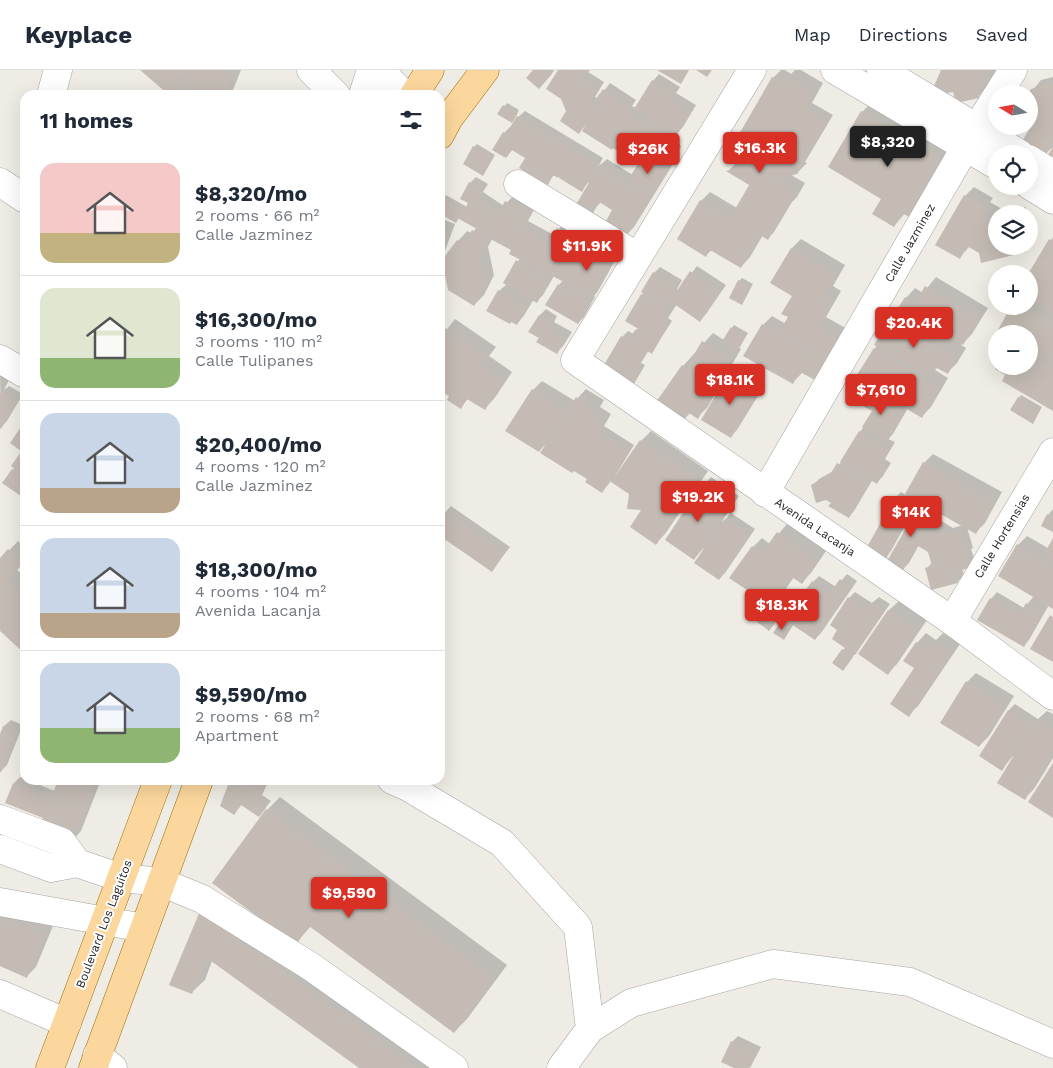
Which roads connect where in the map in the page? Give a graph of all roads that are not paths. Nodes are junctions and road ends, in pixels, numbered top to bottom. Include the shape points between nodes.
1 (58, 70) edge
2 (311, 70) edge
3 (371, 70) edge
4 (380, 70) edge
5 (430, 70) edge
6 (485, 70) edge
7 (752, 70) edge
8 (835, 70) edge
9 (881, 70) edge
10 (1013, 70) edge
11 (1004, 85) edge
12 (52, 90) edge
13 (331, 90) edge
14 (365, 90) edge
15 (399, 90) edge
16 (417, 90) edge
17 (988, 110) edge
18 (445, 126) edge
19 (972, 137) junction
20 (995, 145) edge
21 (988, 156) edge
22 (1038, 165) edge
23 (1053, 174) edge
24 (518, 184) dead end
25 (1038, 191) edge
26 (1053, 200) edge
27 (638, 257) junction
28 (0, 359) edge
29 (20, 371) edge
30 (1053, 452) edge
31 (766, 493) junction
32 (952, 621) junction
33 (1053, 696) edge
34 (156, 785) edge
35 (197, 785) edge
36 (402, 785) edge
37 (0, 818) edge
38 (0, 849) edge
39 (77, 863) junction
40 (121, 878) junction
41 (161, 882) junction
42 (0, 902) edge
43 (104, 922) junction
44 (144, 928) junction
45 (0, 994) edge
46 (67, 1023) junction
47 (590, 1029) junction
48 (1053, 1044) edge
49 (101, 1064) edge
50 (50, 1068) edge
51 (454, 1068) edge
52 (561, 1068) edge

1 - 12 street
2 - 13 street
3 - 14 street
4 - 15 street
5 - 16 main road
6 - 18 main road
7 - 27 street
8 - 19 street
9 - 19 street
10 - 11 street
17 - 19 street, Calle Jazminez
19 - 20 street
19 - 21 street
19 - 31 street, Calle Jazminez
22 - 23 street
24 - 27 street
25 - 26 street
27 - 31 street, Avenida Lacanja via 575,360
28 - 29 street
30 - 32 street, Calle Hortensias
31 - 32 street, Avenida Lacanja
32 - 33 street, Avenida Lacanja
34 - 40 main road, Boulevard Los Laguitos
35 - 41 main road
36 - 47 street via 502,843 578,927
37 - 39 street via 62,842
38 - 39 street via 51,868
39 - 40 street
40 - 41 street
40 - 43 main road, Boulevard Los Laguitos
41 - 44 main road
41 - 51 street via 202,900 310,966
42 - 43 street
43 - 44 street
43 - 46 main road, Boulevard Los Laguitos
44 - 49 main road
45 - 46 street
46 - 50 main road, Boulevard Los Laguitos
47 - 48 street via 631,1003 772,964 910,982
47 - 52 street

